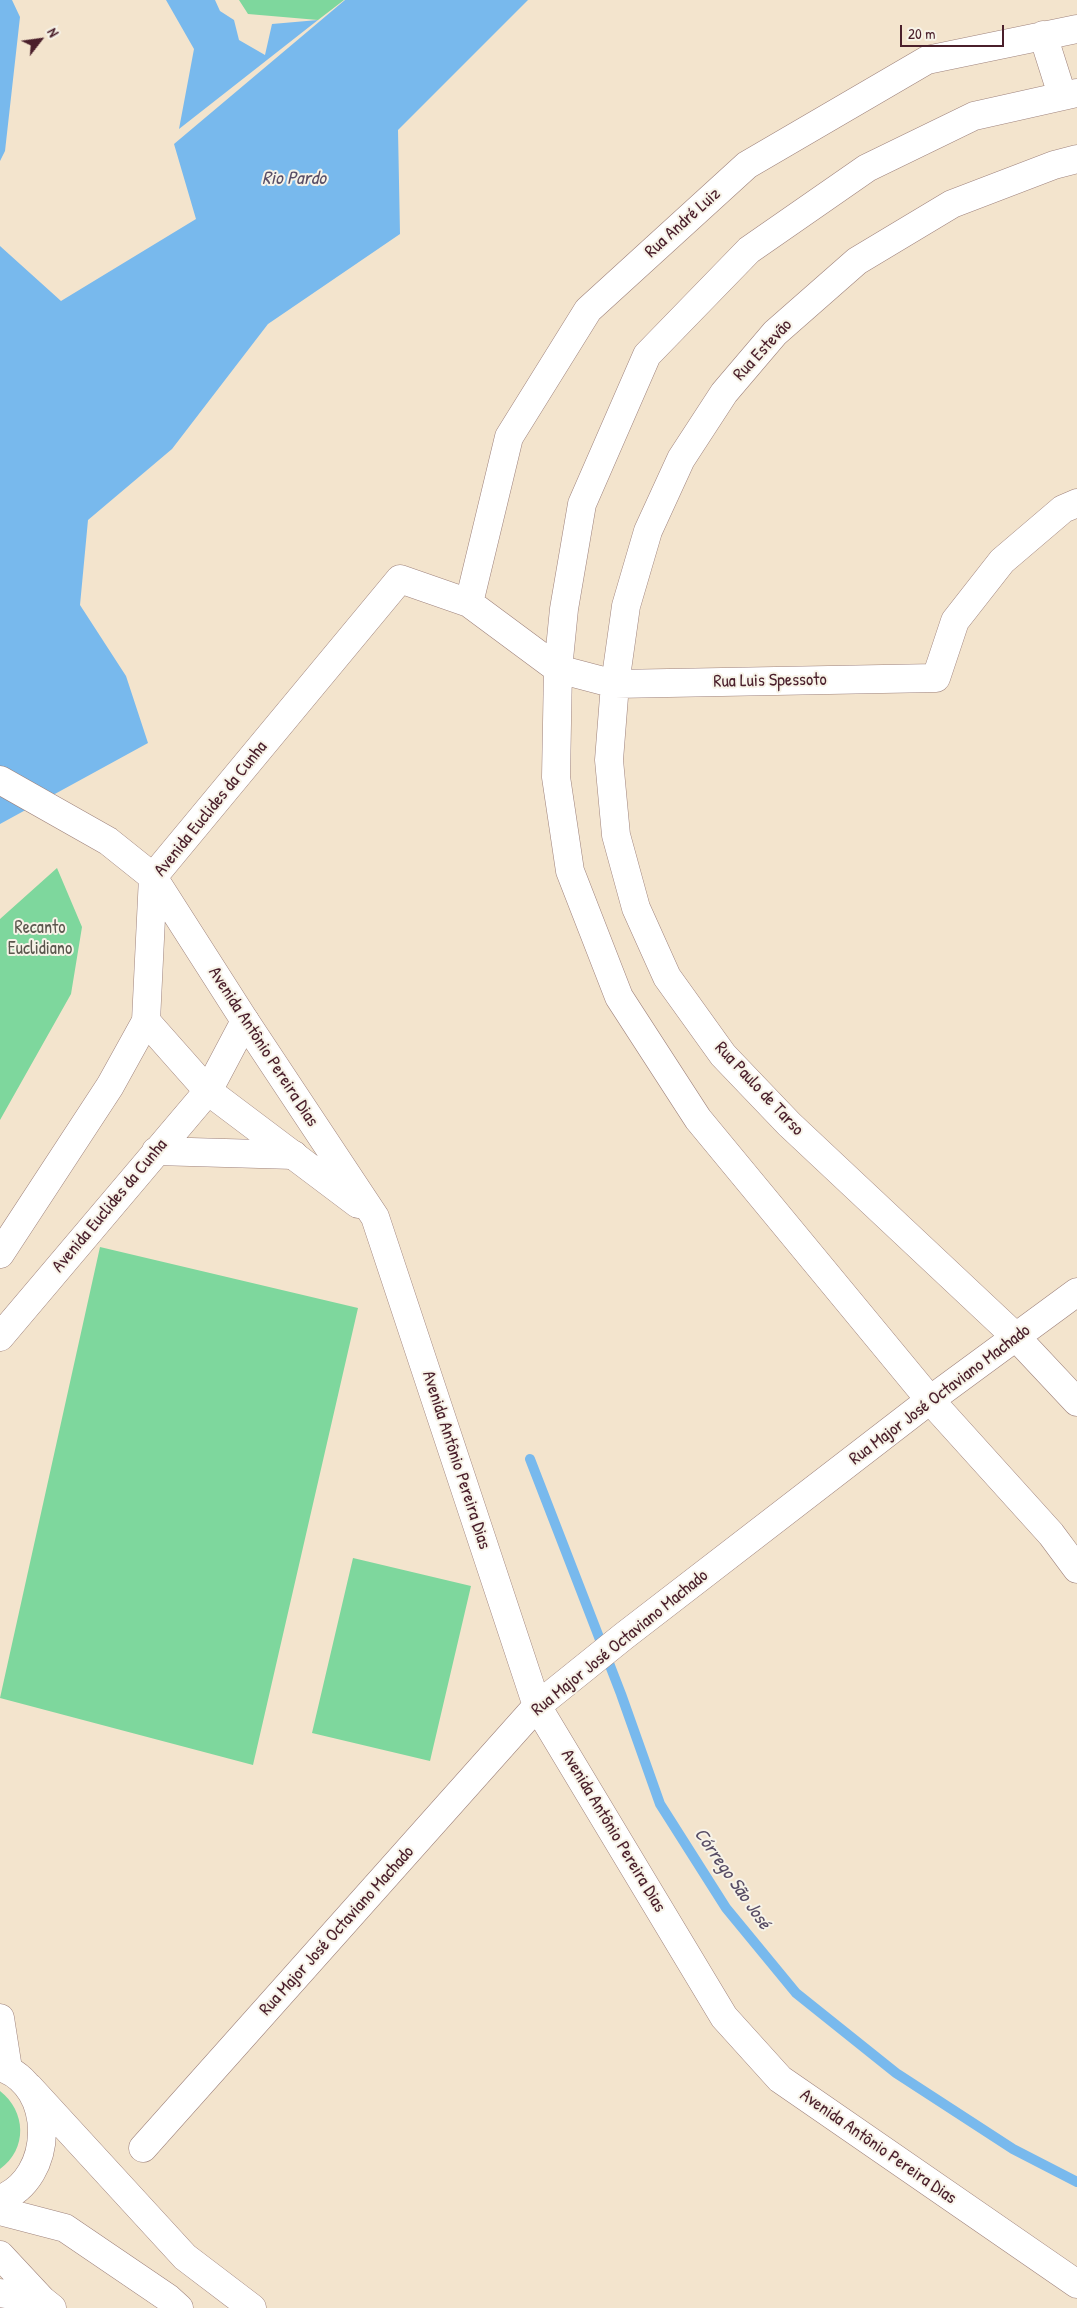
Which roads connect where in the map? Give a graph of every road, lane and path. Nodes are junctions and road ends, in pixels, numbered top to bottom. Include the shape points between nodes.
1 (1077, 28) edge
2 (1042, 35) junction
3 (1069, 94) edge
4 (1077, 159) edge
5 (1077, 503) edge
6 (400, 579) joint
7 (469, 602) junction
8 (558, 669) junction
9 (615, 684) junction
10 (0, 780) edge
11 (153, 876) junction
12 (146, 1021) junction
13 (245, 1021) junction
14 (208, 1091) junction
15 (156, 1151) junction
16 (294, 1156) junction
17 (375, 1217) junction
18 (0, 1254) edge
19 (1077, 1292) edge
20 (0, 1337) edge
21 (1016, 1338) junction
22 (930, 1400) junction
23 (1077, 1402) edge
24 (1077, 1569) edge
25 (538, 1706) junction
26 (0, 2018) edge
27 (4, 2068) edge
28 (29, 2088) junction
29 (143, 2148) dead end
30 (0, 2199) edge
31 (0, 2211) edge
32 (0, 2255) edge
33 (1077, 2284) edge
34 (0, 2293) edge
35 (47, 2304) edge
36 (179, 2308) edge
37 (252, 2308) edge

1 - 2 street, Rua André Luiz
2 - 3 street
2 - 7 street, Rua André Luiz via 927,60 747,165 588,310 509,437
3 - 8 street via 974,116 867,168 749,250 647,355 582,504 564,609
4 - 9 street, Rua Estevão via 952,204 858,261 775,333 724,393 687,451 648,531 626,606
5 - 9 street, Rua Luis Spessoto via 1063,509 1002,561 954,621 936,678
6 - 7 street, Rua Luis Spessoto
6 - 11 street, Avenida Euclides da Cunha
7 - 8 street, Rua Luis Spessoto
8 - 9 street, Rua Luis Spessoto
8 - 22 street via 556,777 570,870 619,997 698,1119
9 - 21 street, Rua Paulo de Tarso via 609,760 616,835 636,908 667,977 723,1055 789,1124
10 - 11 street, Avenida Antônio Pereira Dias via 108,841
11 - 12 street, Avenida Euclides da Cunha
11 - 13 street, Avenida Antônio Pereira Dias
12 - 14 street, Avenida Antônio Pereira Dias
12 - 18 street, Avenida Euclides da Cunha via 110,1086
13 - 14 street, Avenida Euclides da Cunha
13 - 17 street, Avenida Antônio Pereira Dias
14 - 15 street, Avenida Euclides da Cunha
14 - 16 street, Avenida Antônio Pereira Dias
15 - 16 street
15 - 20 street, Avenida Euclides da Cunha
16 - 17 street, Avenida Antônio Pereira Dias
17 - 25 street, Avenida Antônio Pereira Dias
19 - 21 street, Rua Major José Octaviano Machado
21 - 22 street, Rua Major José Octaviano Machado
21 - 23 street, Rua Paulo de Tarso
22 - 24 street via 1051,1534
22 - 25 street, Rua Major José Octaviano Machado
25 - 29 street, Rua Major José Octaviano Machado
25 - 33 street, Avenida Antônio Pereira Dias via 724,2017 780,2079
26 - 27 street
27 - 28 street
28 - 30 street via 42,2116 42,2146 31,2174 9,2196
28 - 37 street via 185,2256
31 - 36 street via 65,2228
32 - 35 street
34 - 35 street

